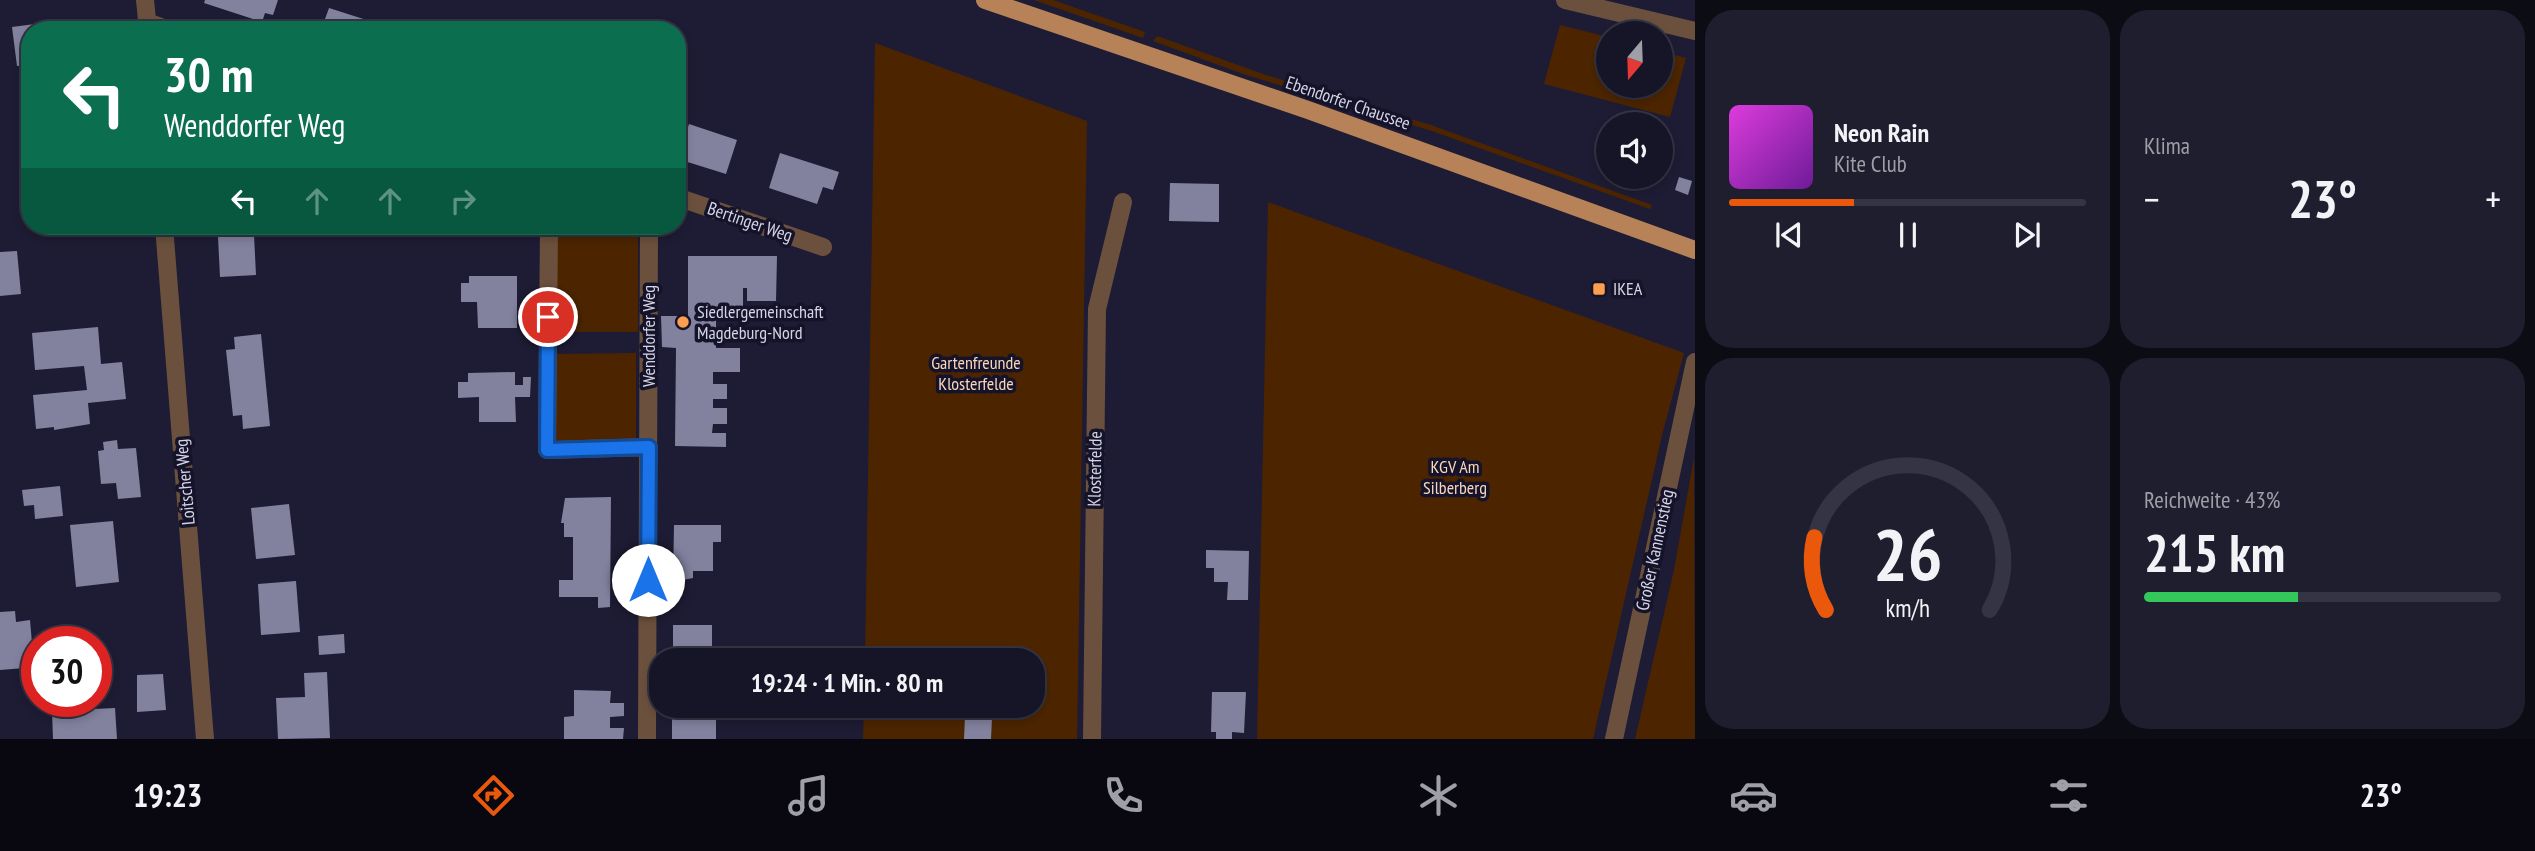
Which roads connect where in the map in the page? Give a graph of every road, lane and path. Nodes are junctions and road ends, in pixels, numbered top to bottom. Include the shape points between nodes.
1 (145, 0) edge
2 (985, 0) edge
3 (1565, 0) edge
4 (147, 21) edge
5 (1695, 31) edge
6 (686, 200) edge
7 (1123, 202) dead end
8 (165, 235) edge
9 (549, 235) edge
10 (649, 235) edge
11 (823, 247) dead end
12 (1695, 250) edge
13 (1695, 362) edge
14 (649, 447) junction
15 (205, 739) edge
16 (647, 739) edge
17 (1092, 739) edge
18 (1614, 739) edge

1 - 4 street
2 - 12 main road, Ebendorfer Chaussee via 1308,110
3 - 5 street
6 - 11 street, Bertinger Weg
7 - 17 street, Klosterfelde via 1097,309
8 - 15 street, Loitscher Weg
9 - 14 street via 547,450
10 - 14 street, Wenddorfer Weg
13 - 18 street, Großer Kannenstieg
14 - 16 street, Wenddorfer Weg

